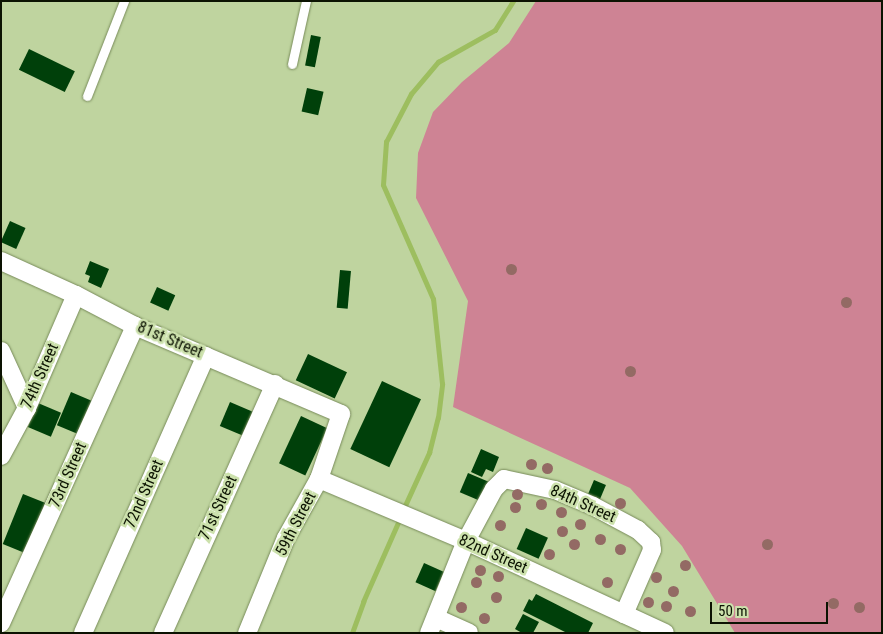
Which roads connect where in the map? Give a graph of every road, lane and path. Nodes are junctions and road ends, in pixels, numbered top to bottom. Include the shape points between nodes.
1 (124, 1) edge
2 (306, 1) edge
3 (292, 64) dead end
4 (87, 96) dead end
5 (1, 260) edge
6 (76, 295) junction
7 (135, 326) junction
8 (1, 351) edge
9 (206, 356) junction
10 (275, 384) junction
11 (27, 408) junction
12 (341, 414) joint
13 (1, 456) edge
14 (320, 480) junction
15 (466, 542) junction
16 (624, 614) junction
17 (1, 623) edge
18 (433, 625) edge
19 (248, 632) edge
20 (83, 633) edge
21 (163, 633) edge
22 (469, 633) edge
23 (665, 633) edge

1 - 4 lane
2 - 3 lane
5 - 6 street, 81st Street
6 - 7 street, 81st Street
6 - 11 street, 74th Street
7 - 9 street, 81st Street
7 - 17 street, 73rd Street
8 - 11 street
9 - 10 street, 81st Street
9 - 20 street, 72nd Street
10 - 12 street, 81st Street
10 - 21 street, 71st Street
11 - 13 street, 74th Street
12 - 14 street, 59th Street
14 - 15 street, 82nd Street
14 - 19 street, 59th Street via 286,538
15 - 16 street, 82nd Street
15 - 16 street, 84th Street via 494,490 504,479 555,490 593,506 638,530 651,542 652,550
15 - 18 street
16 - 23 street, 82nd Street
18 - 22 street

